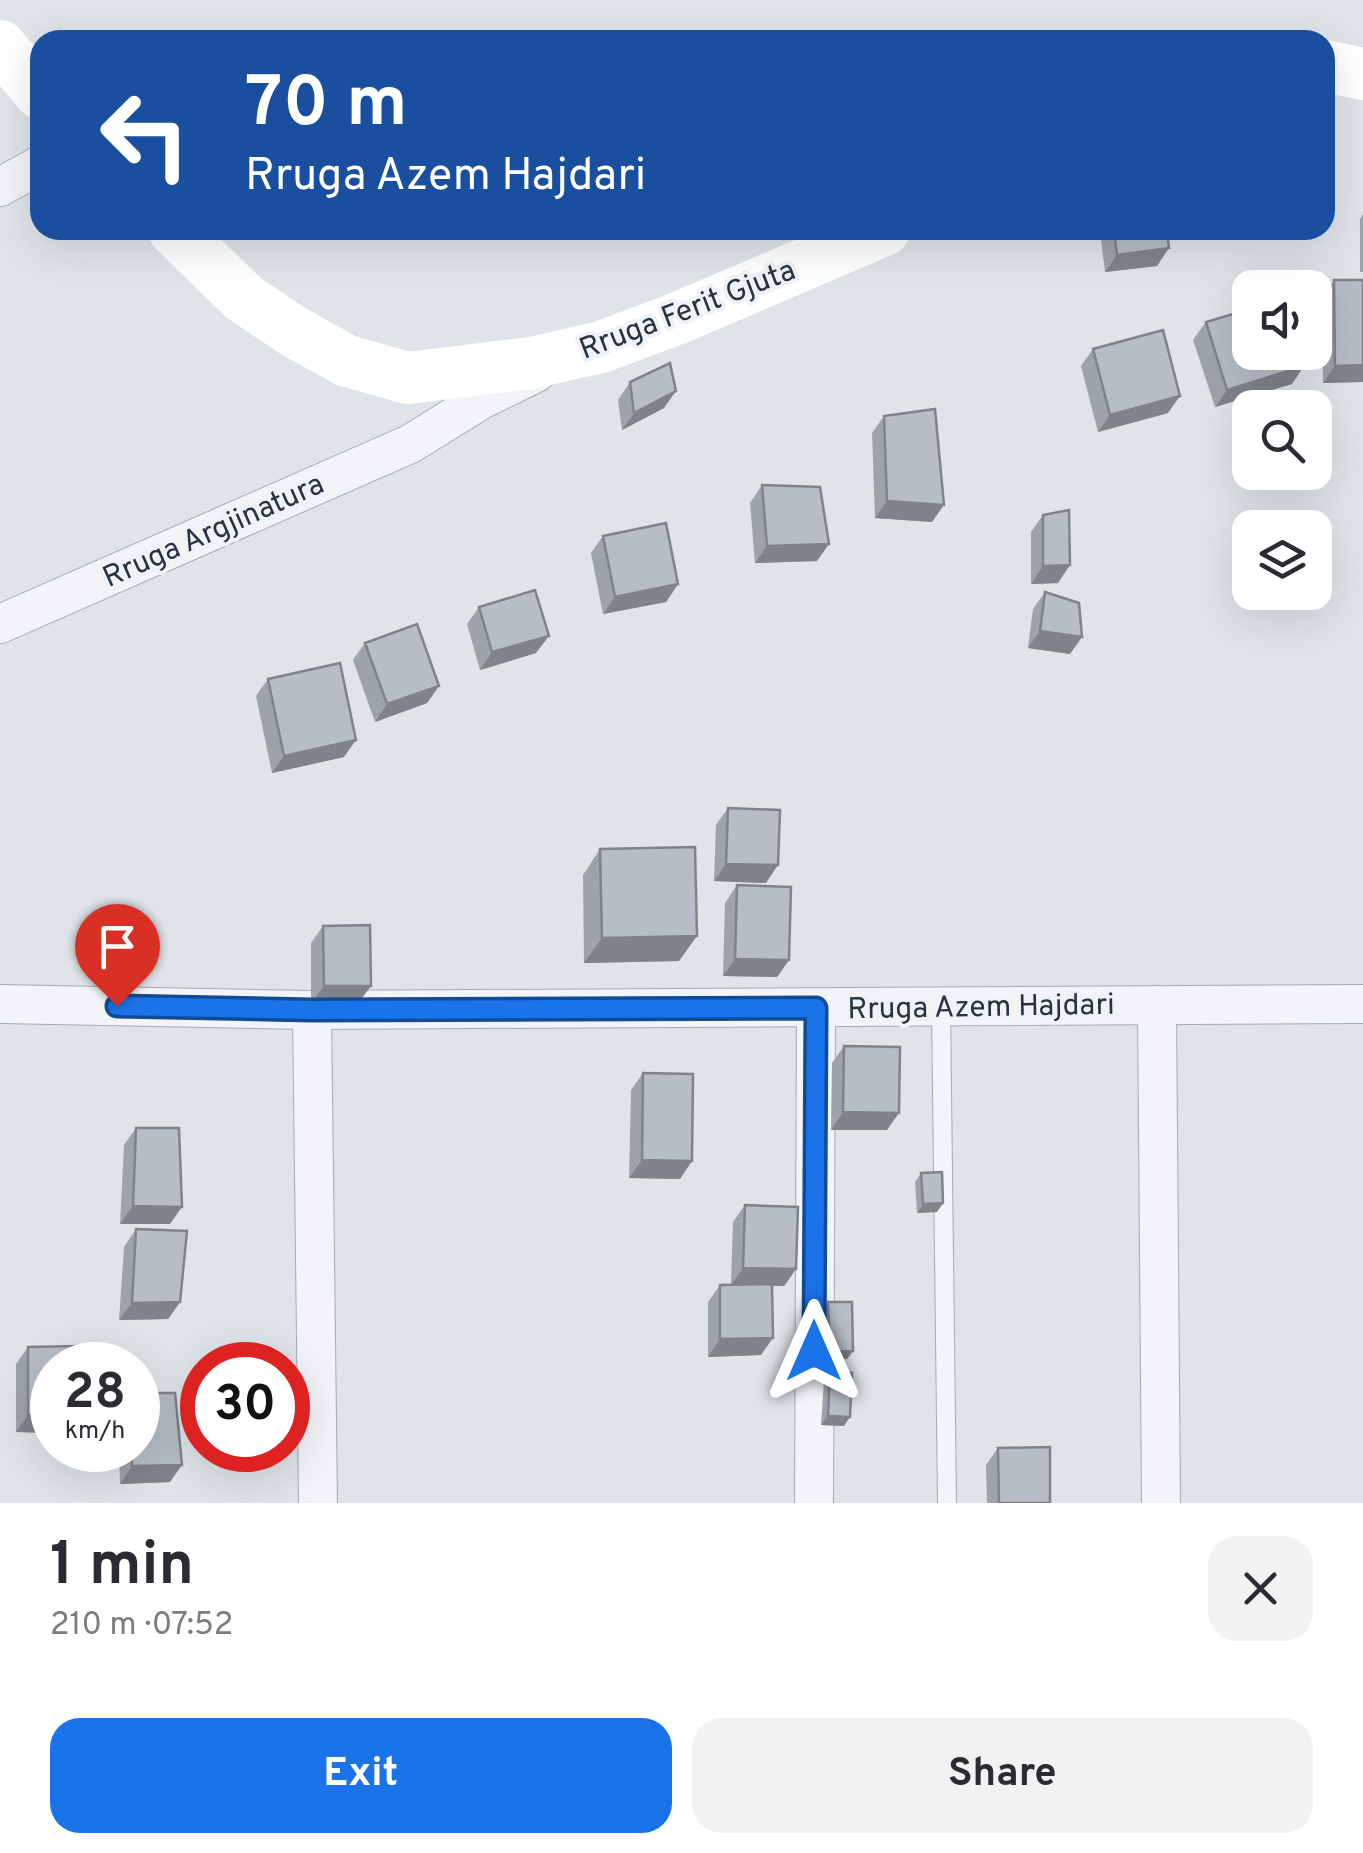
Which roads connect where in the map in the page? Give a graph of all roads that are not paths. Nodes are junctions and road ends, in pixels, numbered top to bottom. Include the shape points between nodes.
1 (0, 46) edge
2 (1335, 68) edge
3 (1363, 74) edge
4 (30, 80) edge
5 (30, 171) edge
6 (0, 187) edge
7 (184, 240) edge
8 (861, 240) edge
9 (601, 347) junction
10 (408, 378) junction
11 (426, 436) junction
12 (0, 624) edge
13 (0, 1004) edge
14 (1156, 1004) junction
15 (1363, 1004) edge
16 (941, 1005) junction
17 (816, 1008) junction
18 (312, 1010) junction
19 (318, 1503) edge
20 (814, 1503) edge
21 (947, 1503) edge
22 (1161, 1503) edge

1 - 4 street
2 - 3 street
5 - 6 street
7 - 10 street, Rruga Ferit Gjuta via 244,298 293,332 347,360
8 - 9 street, Rruga Ferit Gjuta
9 - 10 street, Rruga Ferit Gjuta
9 - 11 street, Rruga Argjinatura via 521,379
10 - 11 street via 427,403
11 - 12 street, Rruga Argjinatura
13 - 18 street, Rruga Azem Hajdari
14 - 15 street, Rruga Azem Hajdari
14 - 16 street, Rruga Azem Hajdari
14 - 22 street
16 - 17 street, Rruga Azem Hajdari
16 - 21 lane
17 - 18 street, Rruga Azem Hajdari
17 - 20 street
18 - 19 street

